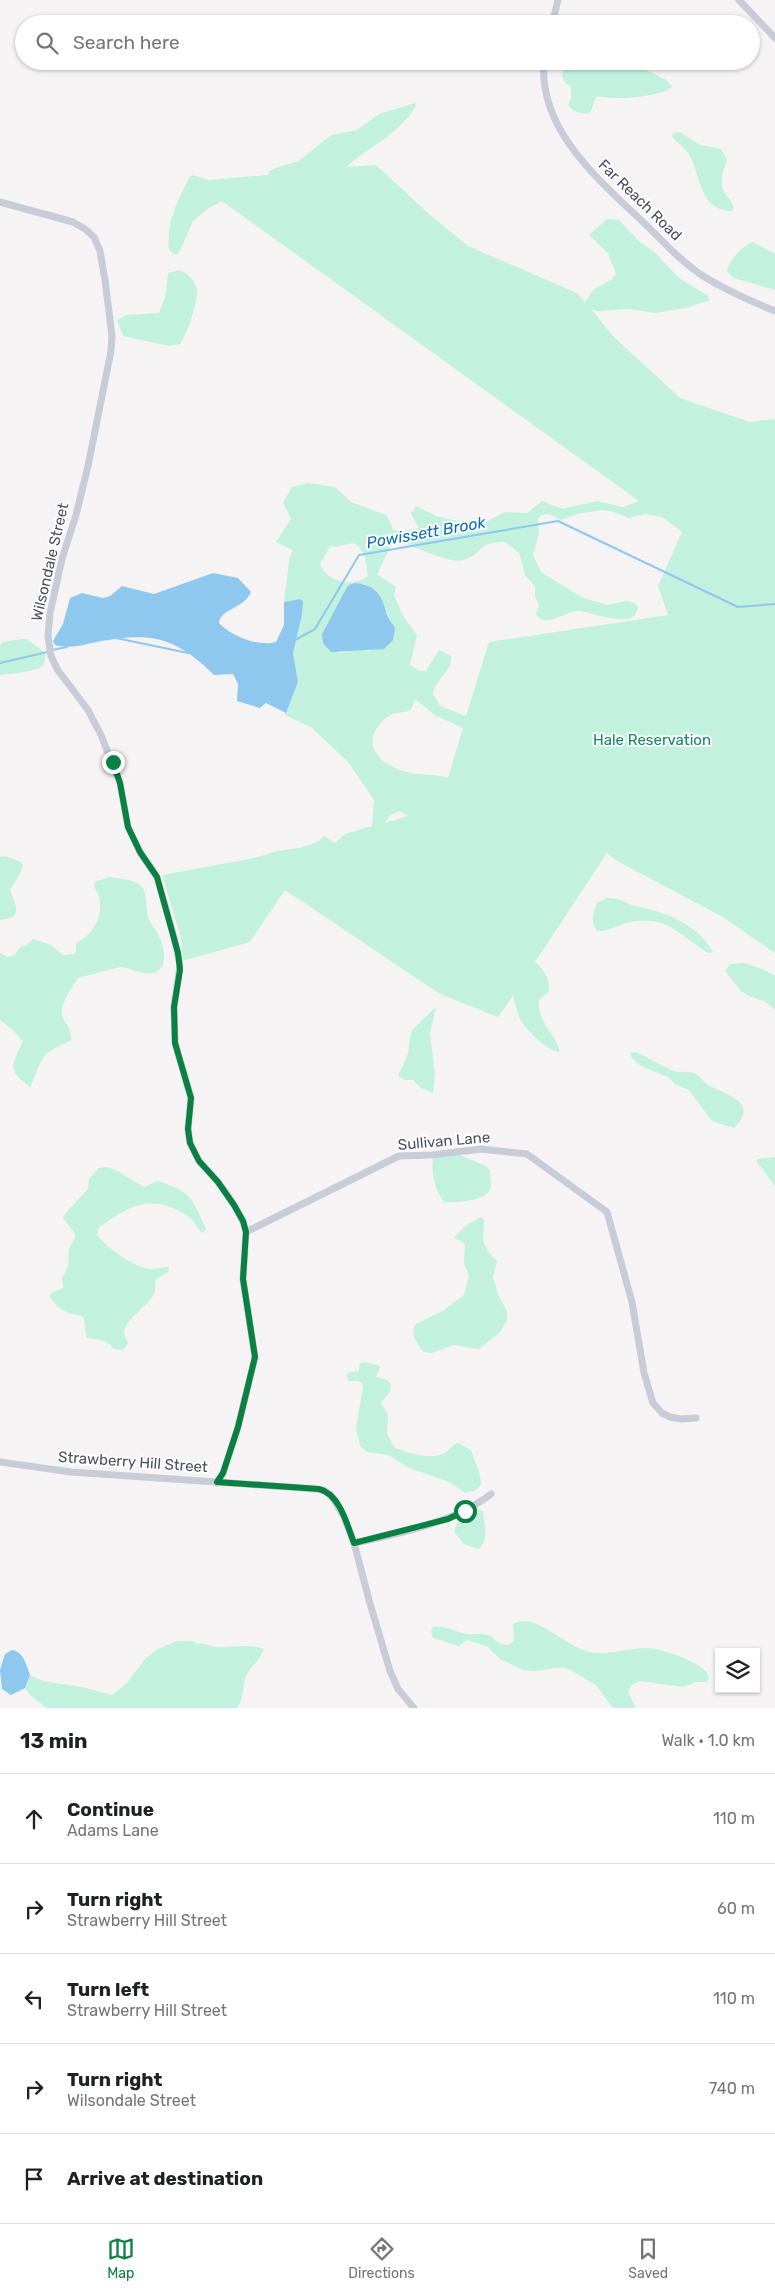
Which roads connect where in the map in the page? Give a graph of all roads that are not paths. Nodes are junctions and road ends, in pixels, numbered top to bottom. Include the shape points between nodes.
1 (558, 0) edge
2 (739, 0) edge
3 (554, 15) edge
4 (753, 15) edge
5 (760, 22) edge
6 (775, 38) edge
7 (544, 70) edge
8 (0, 202) edge
9 (775, 310) edge
10 (246, 1232) junction
11 (696, 1418) dead end
12 (0, 1462) edge
13 (217, 1482) junction
14 (491, 1494) dead end
15 (354, 1543) junction
16 (414, 1708) edge

1 - 3 street
2 - 4 street
5 - 6 street
7 - 9 street, Far Reach Road via 544,86 550,106 568,144 584,164 681,259 736,294
8 - 10 street, Wilsondale Street via 73,222 85,229 94,237 103,265 111,351 88,466 50,613 50,649 57,669 88,710 101,735 120,783 128,827 157,877 180,965 174,1028 177,1053 191,1098 190,1143 199,1161 234,1205
10 - 11 street, Sullivan Lane via 399,1156 481,1149 527,1154 607,1212 632,1302 644,1373 653,1403 670,1417
10 - 13 street, Wilsondale Street via 243,1279 255,1357 238,1427
12 - 13 street, Strawberry Hill Street via 66,1472
13 - 15 street, Strawberry Hill Street via 326,1492 334,1498
14 - 15 street via 448,1519
15 - 16 street, Strawberry Hill Street via 390,1671 400,1692

